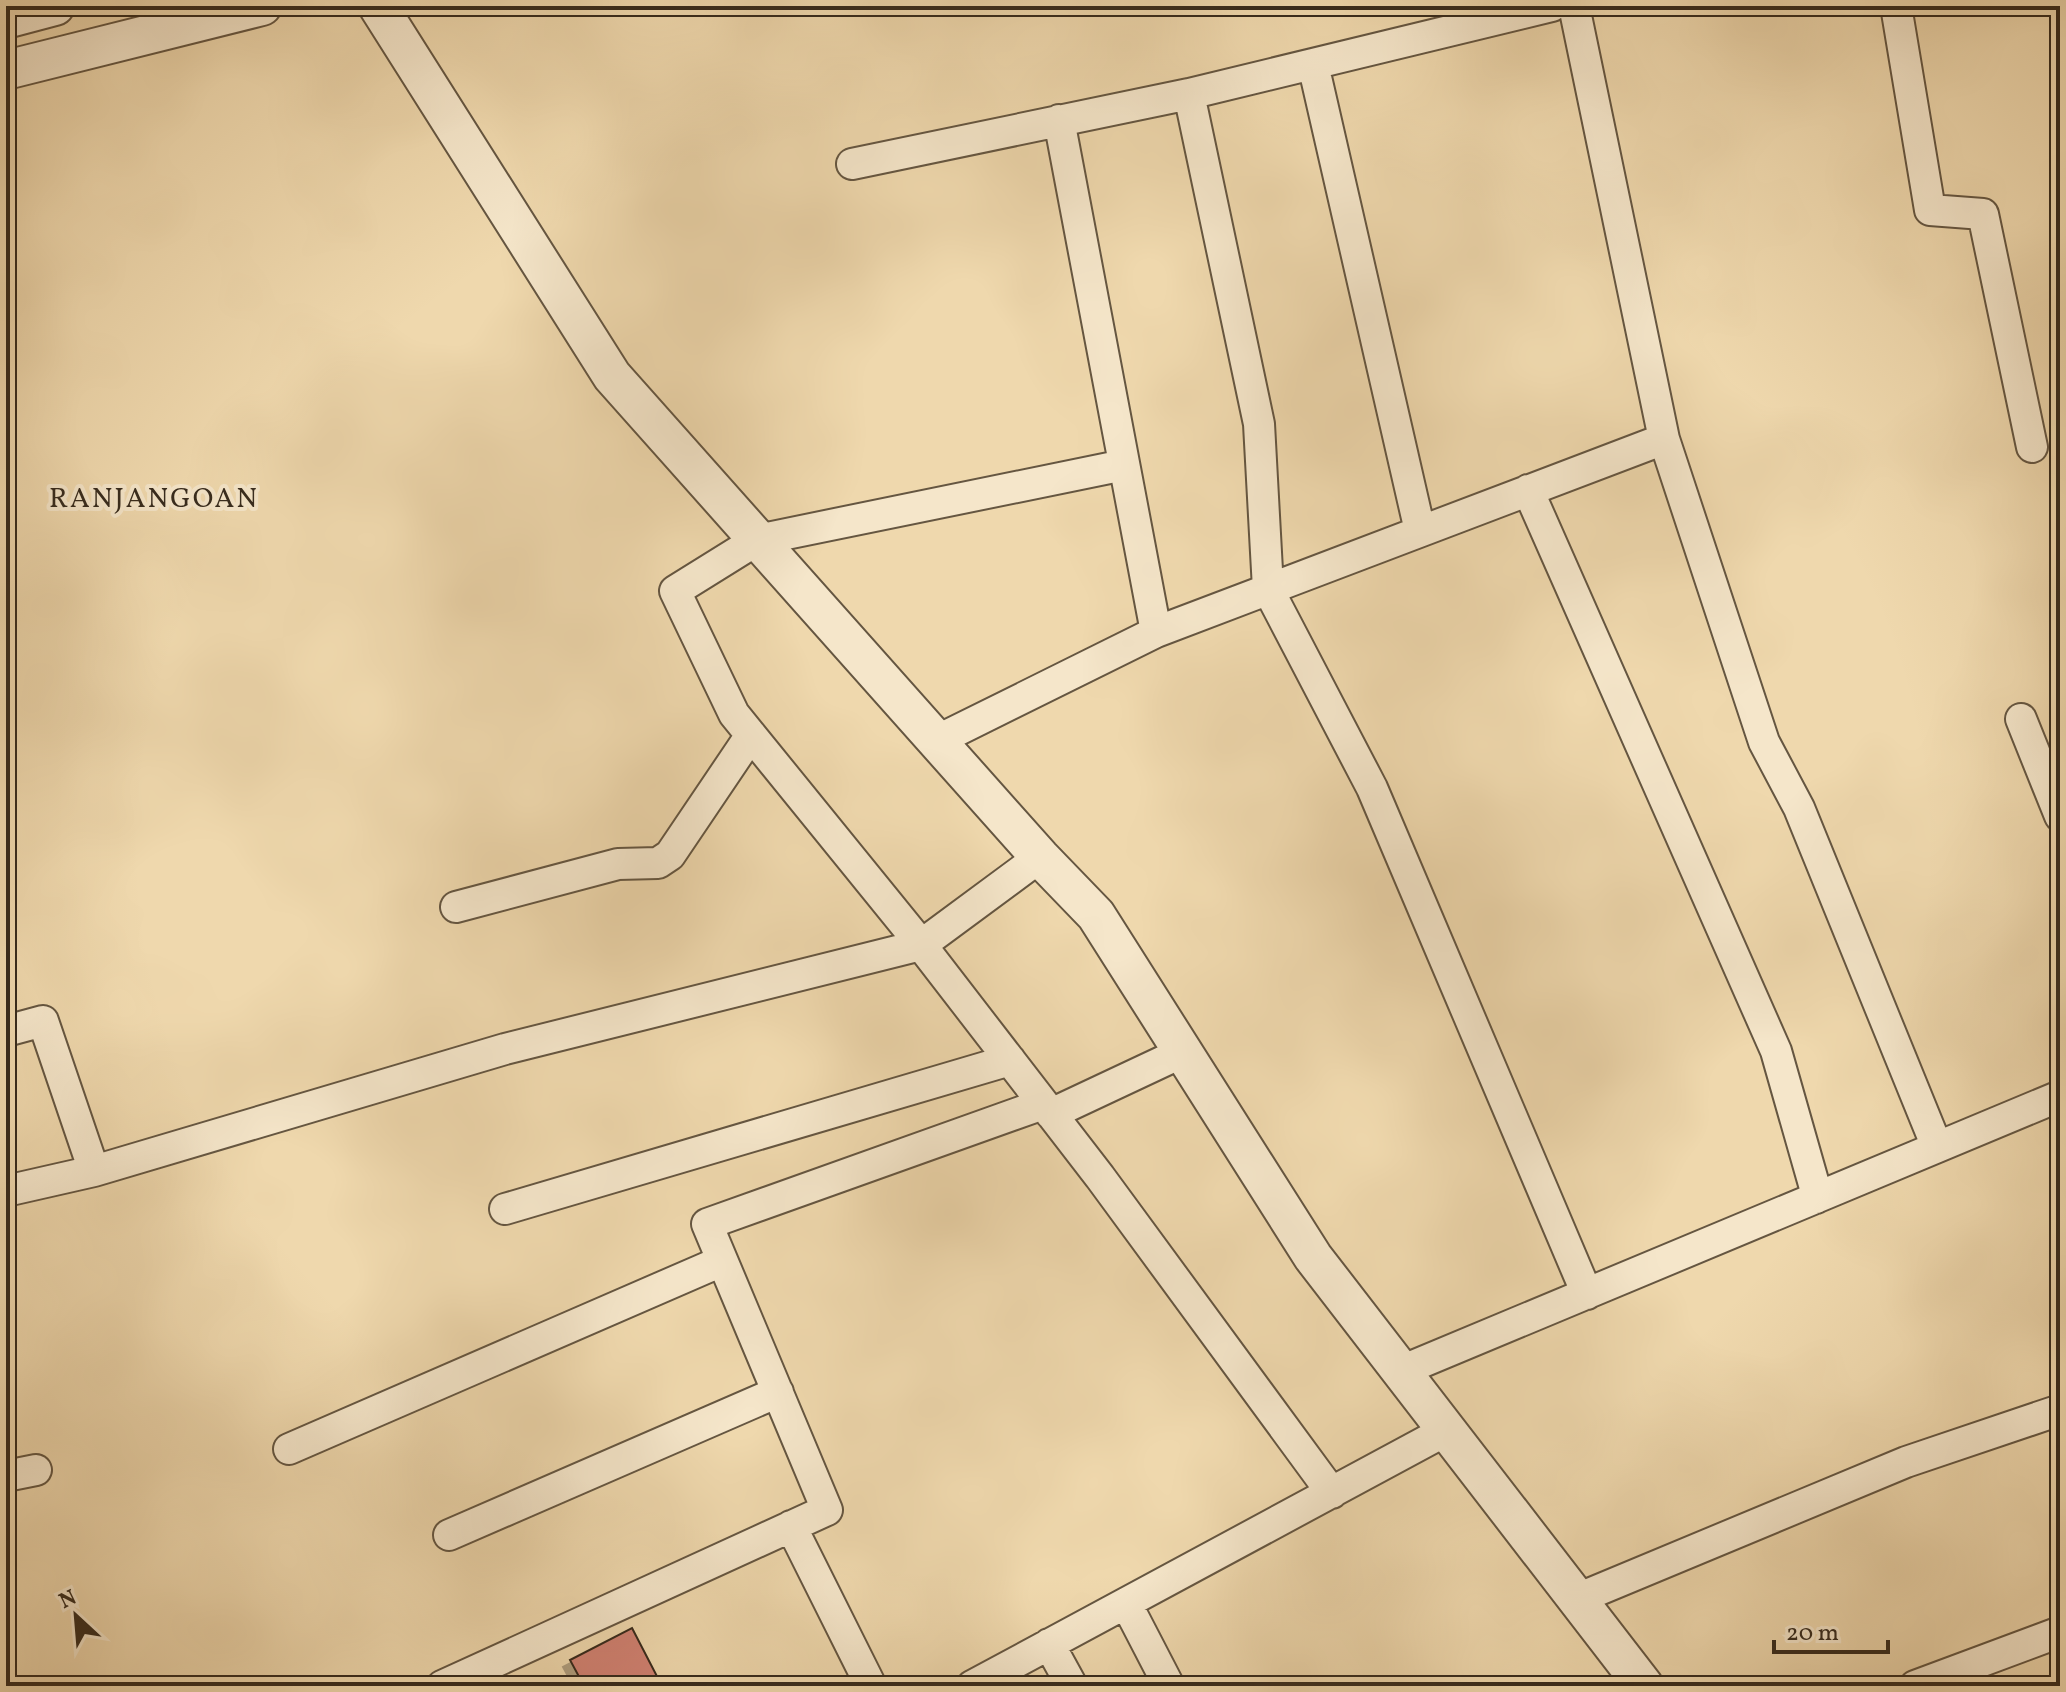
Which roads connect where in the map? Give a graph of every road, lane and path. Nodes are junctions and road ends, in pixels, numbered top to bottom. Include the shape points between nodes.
1 (55, 6) edge
2 (262, 6) edge
3 (378, 6) edge
4 (1552, 6) edge
5 (1574, 6) edge
6 (1896, 6) edge
7 (6, 19) edge
8 (10, 58) edge
9 (1313, 64) junction
10 (1189, 94) junction
11 (1059, 120) junction
12 (852, 164) dead end
13 (1664, 439) junction
14 (2032, 447) dead end
15 (1124, 465) junction
16 (1528, 490) junction
17 (1420, 531) junction
18 (757, 540) junction
19 (1268, 589) junction
20 (1156, 632) junction
21 (2021, 719) dead end
22 (751, 735) junction
23 (938, 740) junction
24 (2060, 816) edge
25 (1040, 857) junction
26 (456, 907) dead end
27 (921, 945) junction
28 (6, 1031) edge
29 (1183, 1052) junction
30 (1010, 1060) junction
31 (2060, 1096) edge
32 (1047, 1109) junction
33 (1937, 1147) junction
34 (94, 1171) junction
35 (6, 1191) edge
36 (1816, 1198) junction
37 (505, 1209) dead end
38 (722, 1261) junction
39 (1587, 1294) junction
40 (1401, 1371) junction
41 (778, 1392) junction
42 (2060, 1410) edge
43 (1447, 1430) junction
44 (289, 1449) dead end
45 (36, 1470) dead end
46 (6, 1476) edge
47 (1332, 1493) junction
48 (791, 1526) junction
49 (449, 1535) dead end
50 (1577, 1599) junction
51 (1126, 1603) junction
52 (2060, 1632) edge
53 (1049, 1644) junction
54 (473, 1680) edge
55 (442, 1686) edge
56 (871, 1686) edge
57 (972, 1686) edge
58 (1072, 1686) edge
59 (1169, 1686) edge
60 (1644, 1686) edge
61 (1915, 1686) edge

1 - 7 street
2 - 8 street
3 - 18 street via 612,376
4 - 9 street
5 - 13 street
6 - 14 street via 1930,210 1983,214
9 - 10 street
9 - 17 street
10 - 11 street
10 - 19 street via 1259,424
11 - 12 street
11 - 15 street
13 - 16 street
13 - 33 street via 1764,742 1799,808
15 - 18 street
15 - 20 street
16 - 17 street
16 - 36 street via 1776,1051
17 - 19 street
18 - 22 street via 675,591 734,714
18 - 23 street
19 - 20 street
19 - 39 street via 1372,788
20 - 23 street
21 - 24 street
22 - 26 street via 670,855 658,863 618,864
22 - 27 street
23 - 25 street
25 - 27 street
25 - 29 street via 1096,915
27 - 30 street
27 - 34 street via 505,1049
28 - 34 street via 43,1021
29 - 32 street
29 - 40 street via 1313,1257
30 - 32 street
30 - 37 street
31 - 33 street
32 - 38 street via 707,1224
32 - 47 street
33 - 36 street
34 - 35 street
36 - 39 street
38 - 41 street
38 - 44 street
39 - 40 street
40 - 43 street
41 - 48 street via 827,1510
41 - 49 street
42 - 50 street via 1906,1462
43 - 47 street
43 - 50 street
45 - 46 street
47 - 51 street
48 - 54 street
48 - 56 street
50 - 60 street
51 - 53 street
51 - 59 street
52 - 61 street
53 - 57 street
53 - 58 street
54 - 55 street

